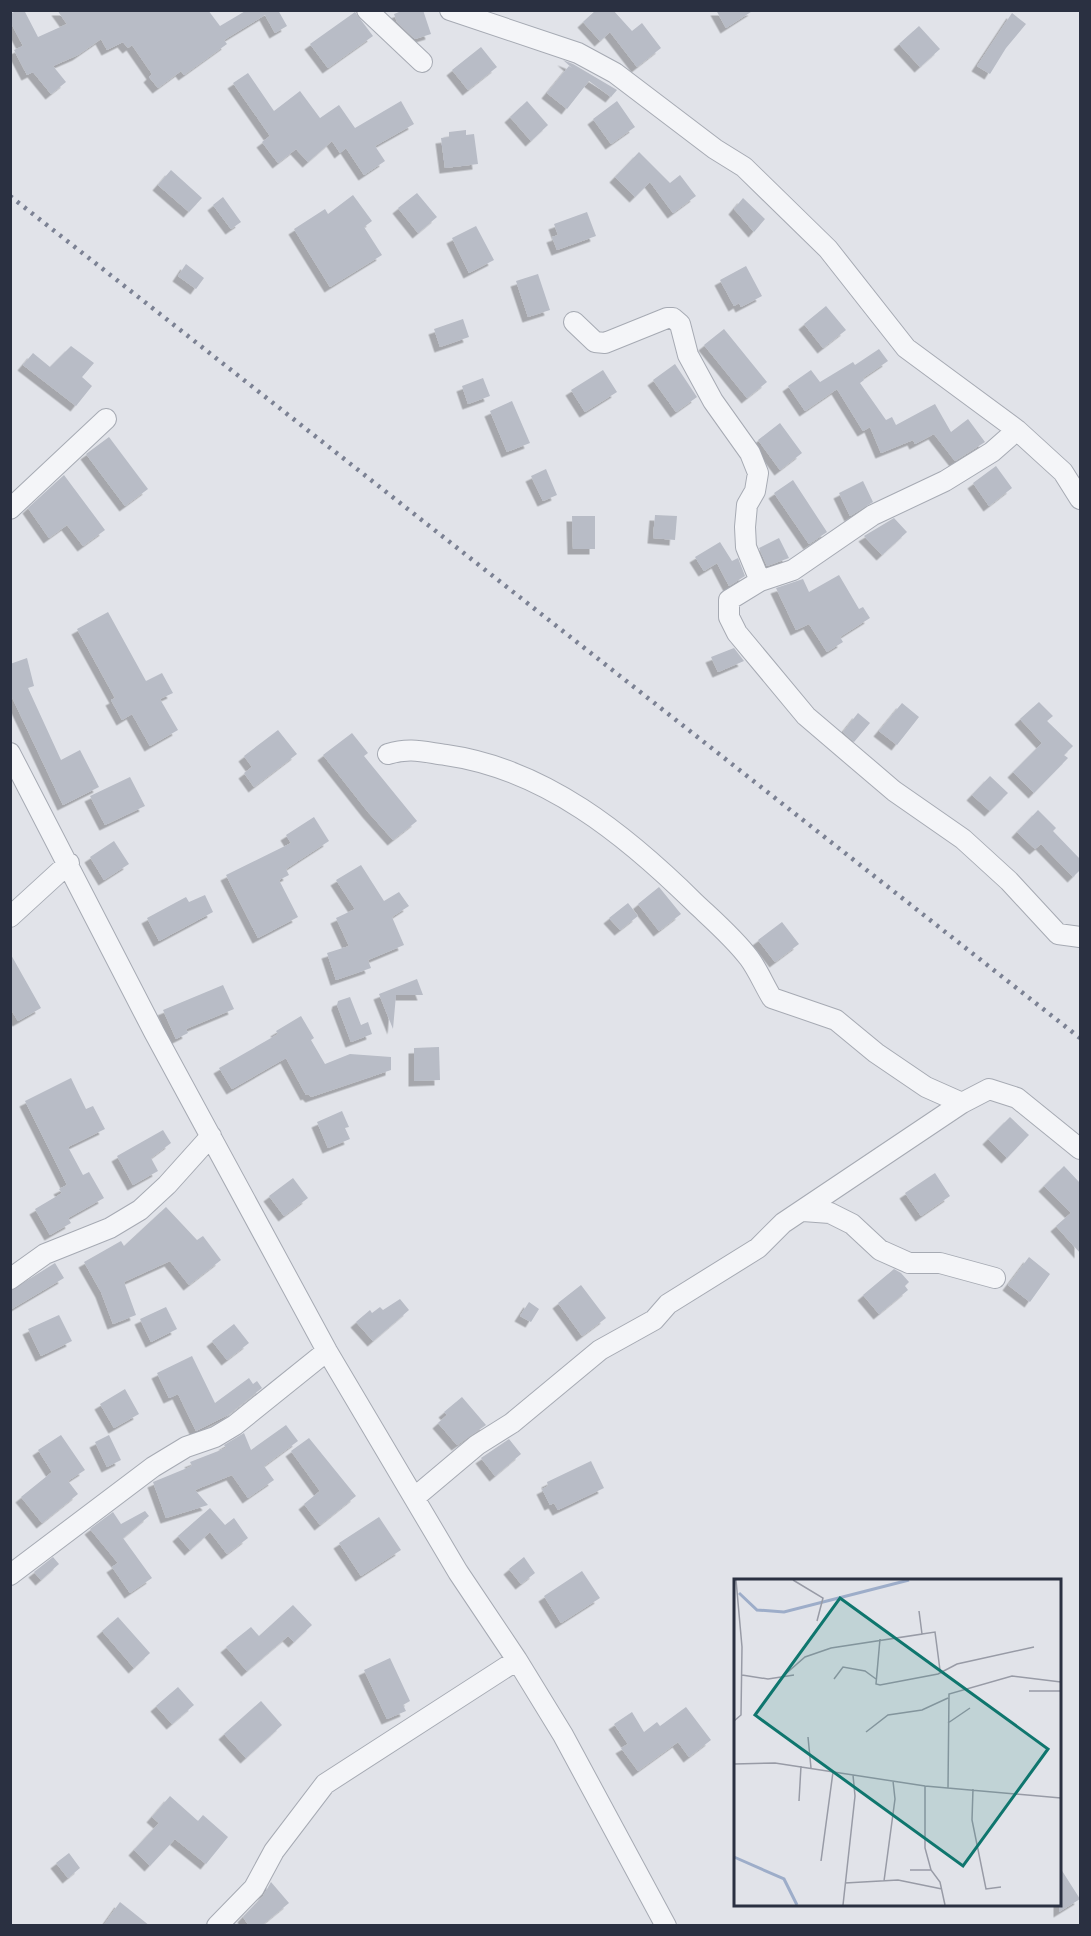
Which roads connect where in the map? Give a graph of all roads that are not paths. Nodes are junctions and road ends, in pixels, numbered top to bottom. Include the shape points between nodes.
1 (367, 10) edge
2 (450, 10) edge
3 (422, 62) dead end
4 (574, 322) dead end
5 (106, 419) dead end
6 (1017, 430) junction
7 (1080, 500) edge
8 (10, 509) edge
9 (760, 581) junction
10 (10, 753) edge
11 (388, 754) dead end
12 (69, 863) junction
13 (10, 917) edge
14 (1080, 937) edge
15 (962, 1102) junction
16 (212, 1136) junction
17 (1080, 1149) edge
18 (803, 1211) junction
19 (996, 1278) dead end
20 (10, 1279) edge
21 (327, 1351) junction
22 (414, 1498) junction
23 (10, 1575) edge
24 (517, 1660) junction
25 (217, 1926) edge
26 (666, 1926) edge

1 - 3 street
2 - 6 street via 578,53 632,84 744,167 828,249 906,348
4 - 9 street via 595,342 605,343 667,318 680,324 688,355 713,401 750,453 758,473 755,491 747,505 745,528 746,547
5 - 8 street
6 - 7 street via 1063,472
6 - 9 street via 992,453 945,481 873,515 793,570
9 - 14 street via 729,600 729,617 737,633 806,716 894,791 963,839 1058,934
10 - 12 street
11 - 15 street via 405,748 479,759 594,814 636,847 705,912 749,958 772,998 836,1020 926,1087
12 - 13 street
12 - 16 street via 154,1032
15 - 17 street via 989,1089 1017,1098
15 - 18 street
16 - 20 street via 140,1210 110,1228 45,1254
16 - 21 street
18 - 19 street via 830,1213 852,1224 880,1250 909,1263 940,1263
18 - 22 street via 783,1223 758,1248 668,1304 654,1320 600,1350
21 - 22 street
21 - 23 street via 235,1425 153,1467
22 - 24 street
24 - 25 street via 325,1784 274,1851 254,1888
24 - 26 street via 563,1735

